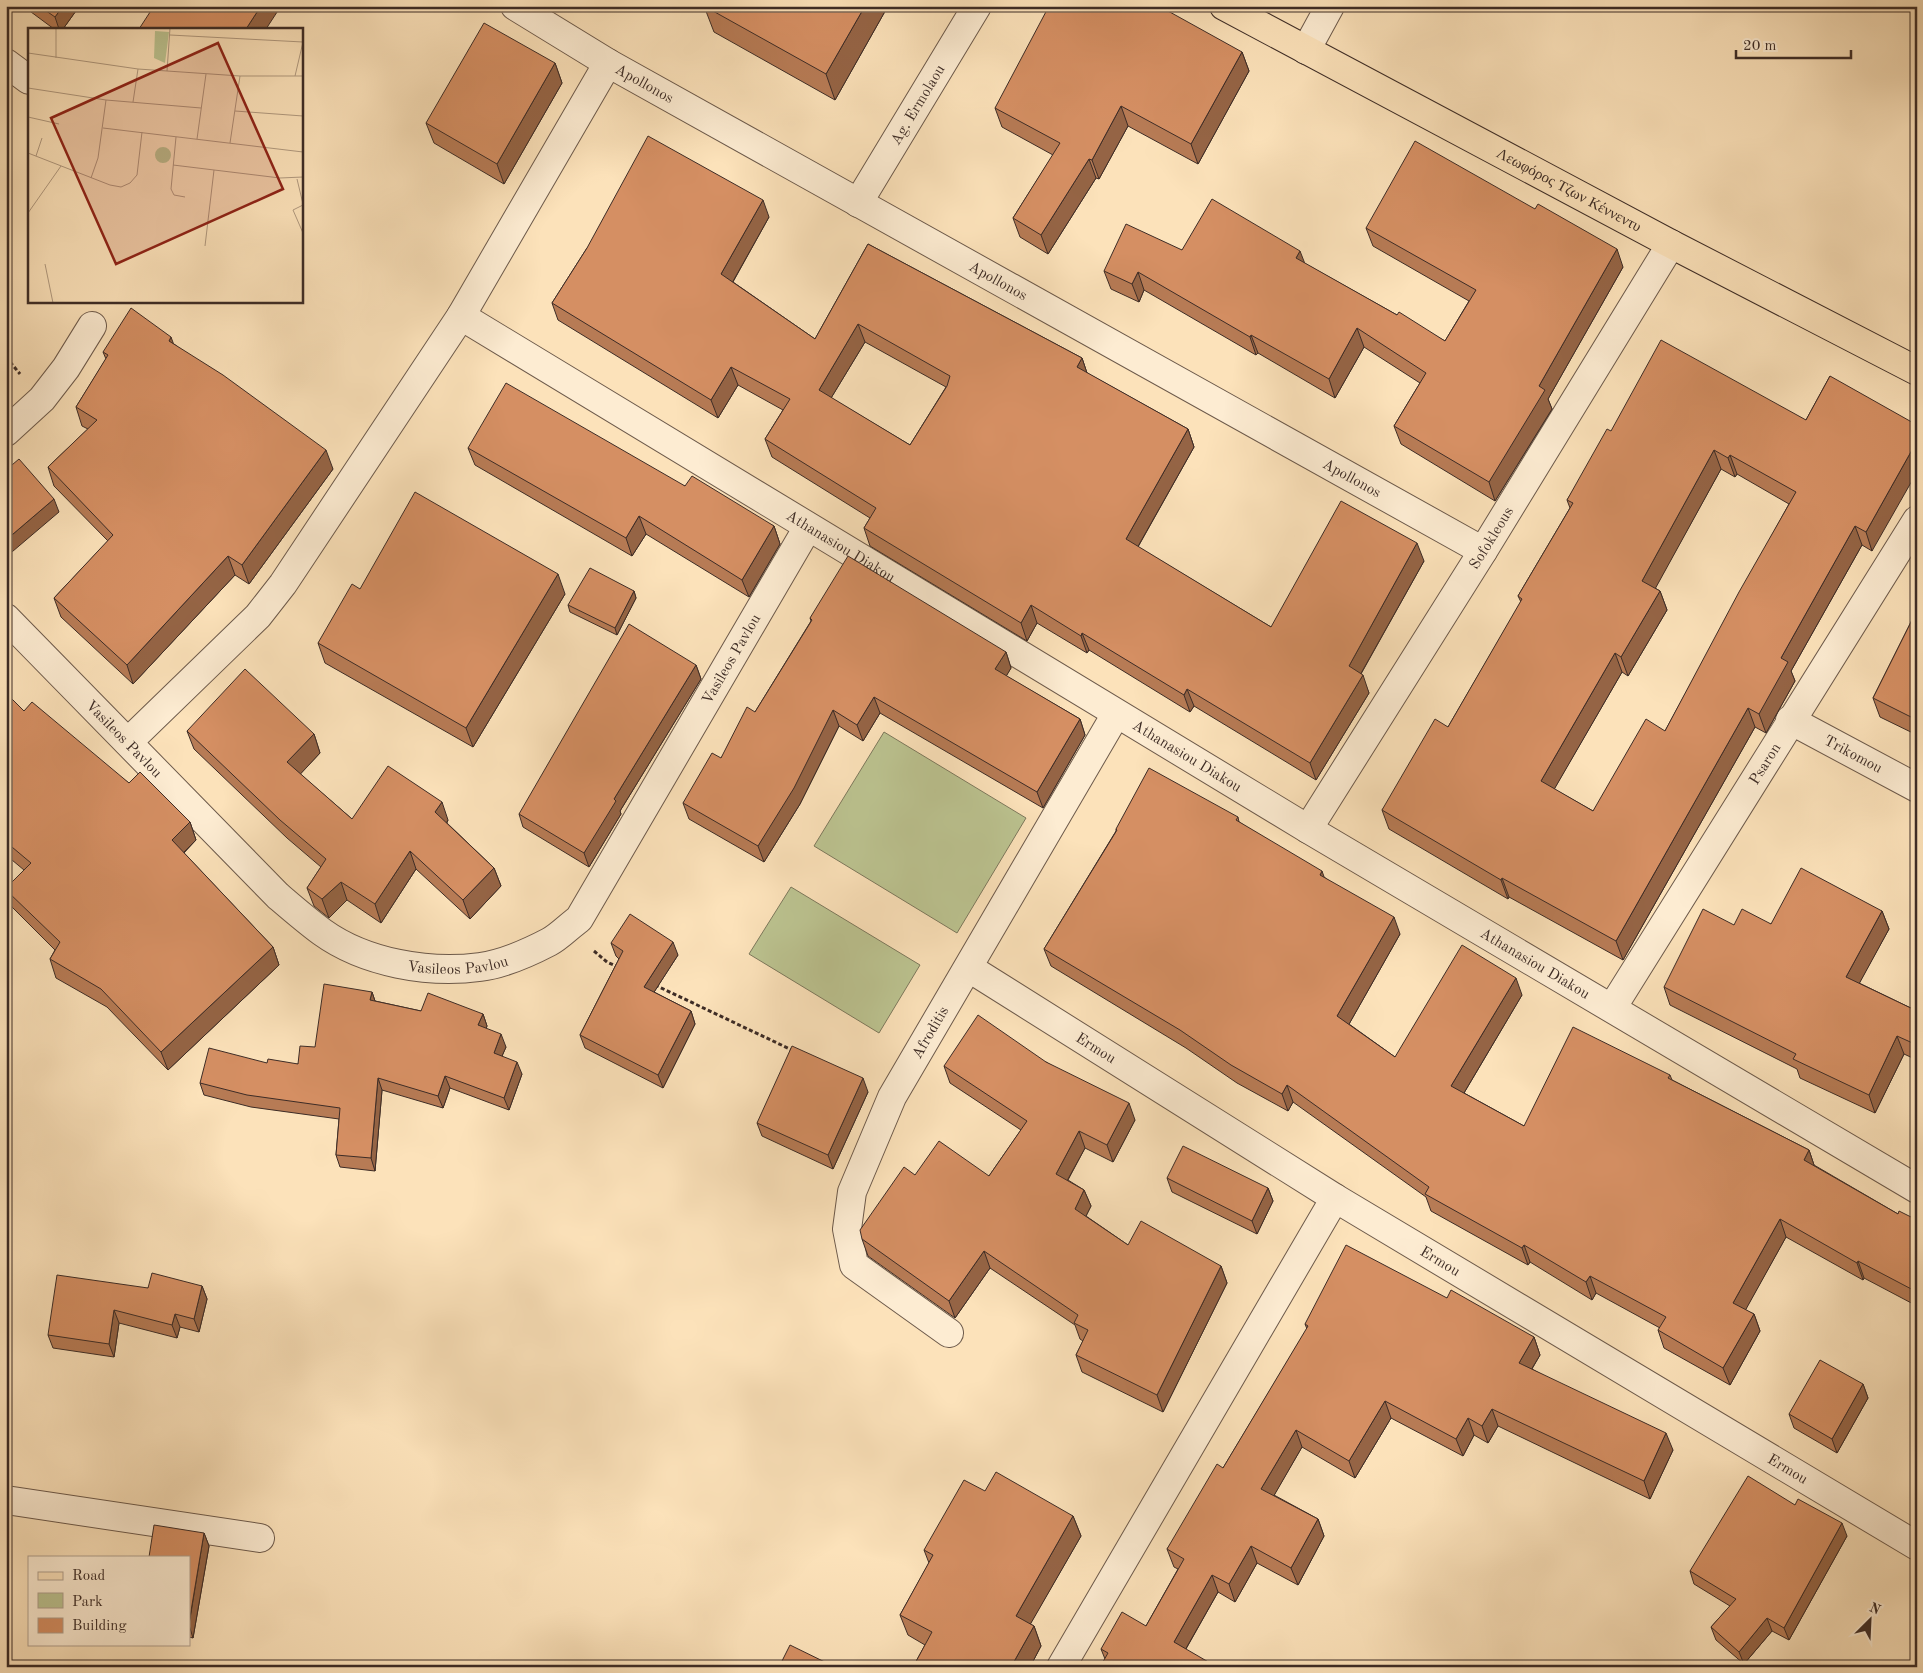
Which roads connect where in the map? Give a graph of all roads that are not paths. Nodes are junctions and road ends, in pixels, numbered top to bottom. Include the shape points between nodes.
1 (515, 6) edge
2 (977, 6) edge
3 (1224, 6) edge
4 (1330, 6) edge
5 (1306, 50) junction
6 (6, 63) edge
7 (608, 63) junction
8 (28, 79) edge
9 (858, 203) junction
10 (1671, 244) junction
11 (461, 316) junction
12 (92, 326) dead end
13 (1917, 371) edge
14 (6, 432) edge
15 (1917, 520) edge
16 (808, 528) junction
17 (1483, 552) junction
18 (6, 618) edge
19 (1116, 714) junction
20 (1790, 720) junction
21 (128, 742) junction
22 (1917, 788) edge
23 (1308, 829) junction
24 (970, 968) junction
25 (1612, 1008) junction
26 (1917, 1188) edge
27 (1336, 1198) junction
28 (949, 1333) dead end
29 (6, 1500) edge
30 (260, 1538) dead end
31 (1917, 1546) edge
32 (1061, 1667) edge

1 - 7 street, Apollonos
2 - 9 street, Ag. Ermolaou
3 - 5 main road, Λεωφόρος Τζων Κέννεντυ
4 - 5 street
5 - 10 main road, Λεωφόρος Τζων Κέννεντυ
6 - 8 street
7 - 9 street, Apollonos
7 - 11 street
9 - 17 street, Apollonos
10 - 13 main road, Λεωφόρος Τζων Κέννεντυ
10 - 17 street, Sofokleous
11 - 16 street, Athanasiou Diakou
11 - 21 street via 263,610
12 - 14 street via 42,399
15 - 20 street, Psaron
16 - 19 street, Athanasiou Diakou
16 - 21 street, Vasileos Pavlou via 579,919 551,941 516,957 481,967 436,968 384,960 355,950 323,933 278,896
17 - 23 street, Sofokleous
18 - 21 street, Vasileos Pavlou
19 - 23 street, Athanasiou Diakou
19 - 24 street, Afroditis
20 - 22 street, Trikomou
20 - 25 street, Psaron
23 - 25 street, Athanasiou Diakou
24 - 27 street, Ermou
24 - 28 street, Afroditis via 892,1097 852,1192 847,1229 854,1265
25 - 26 street, Athanasiou Diakou
27 - 31 street, Ermou
27 - 32 street
29 - 30 street

